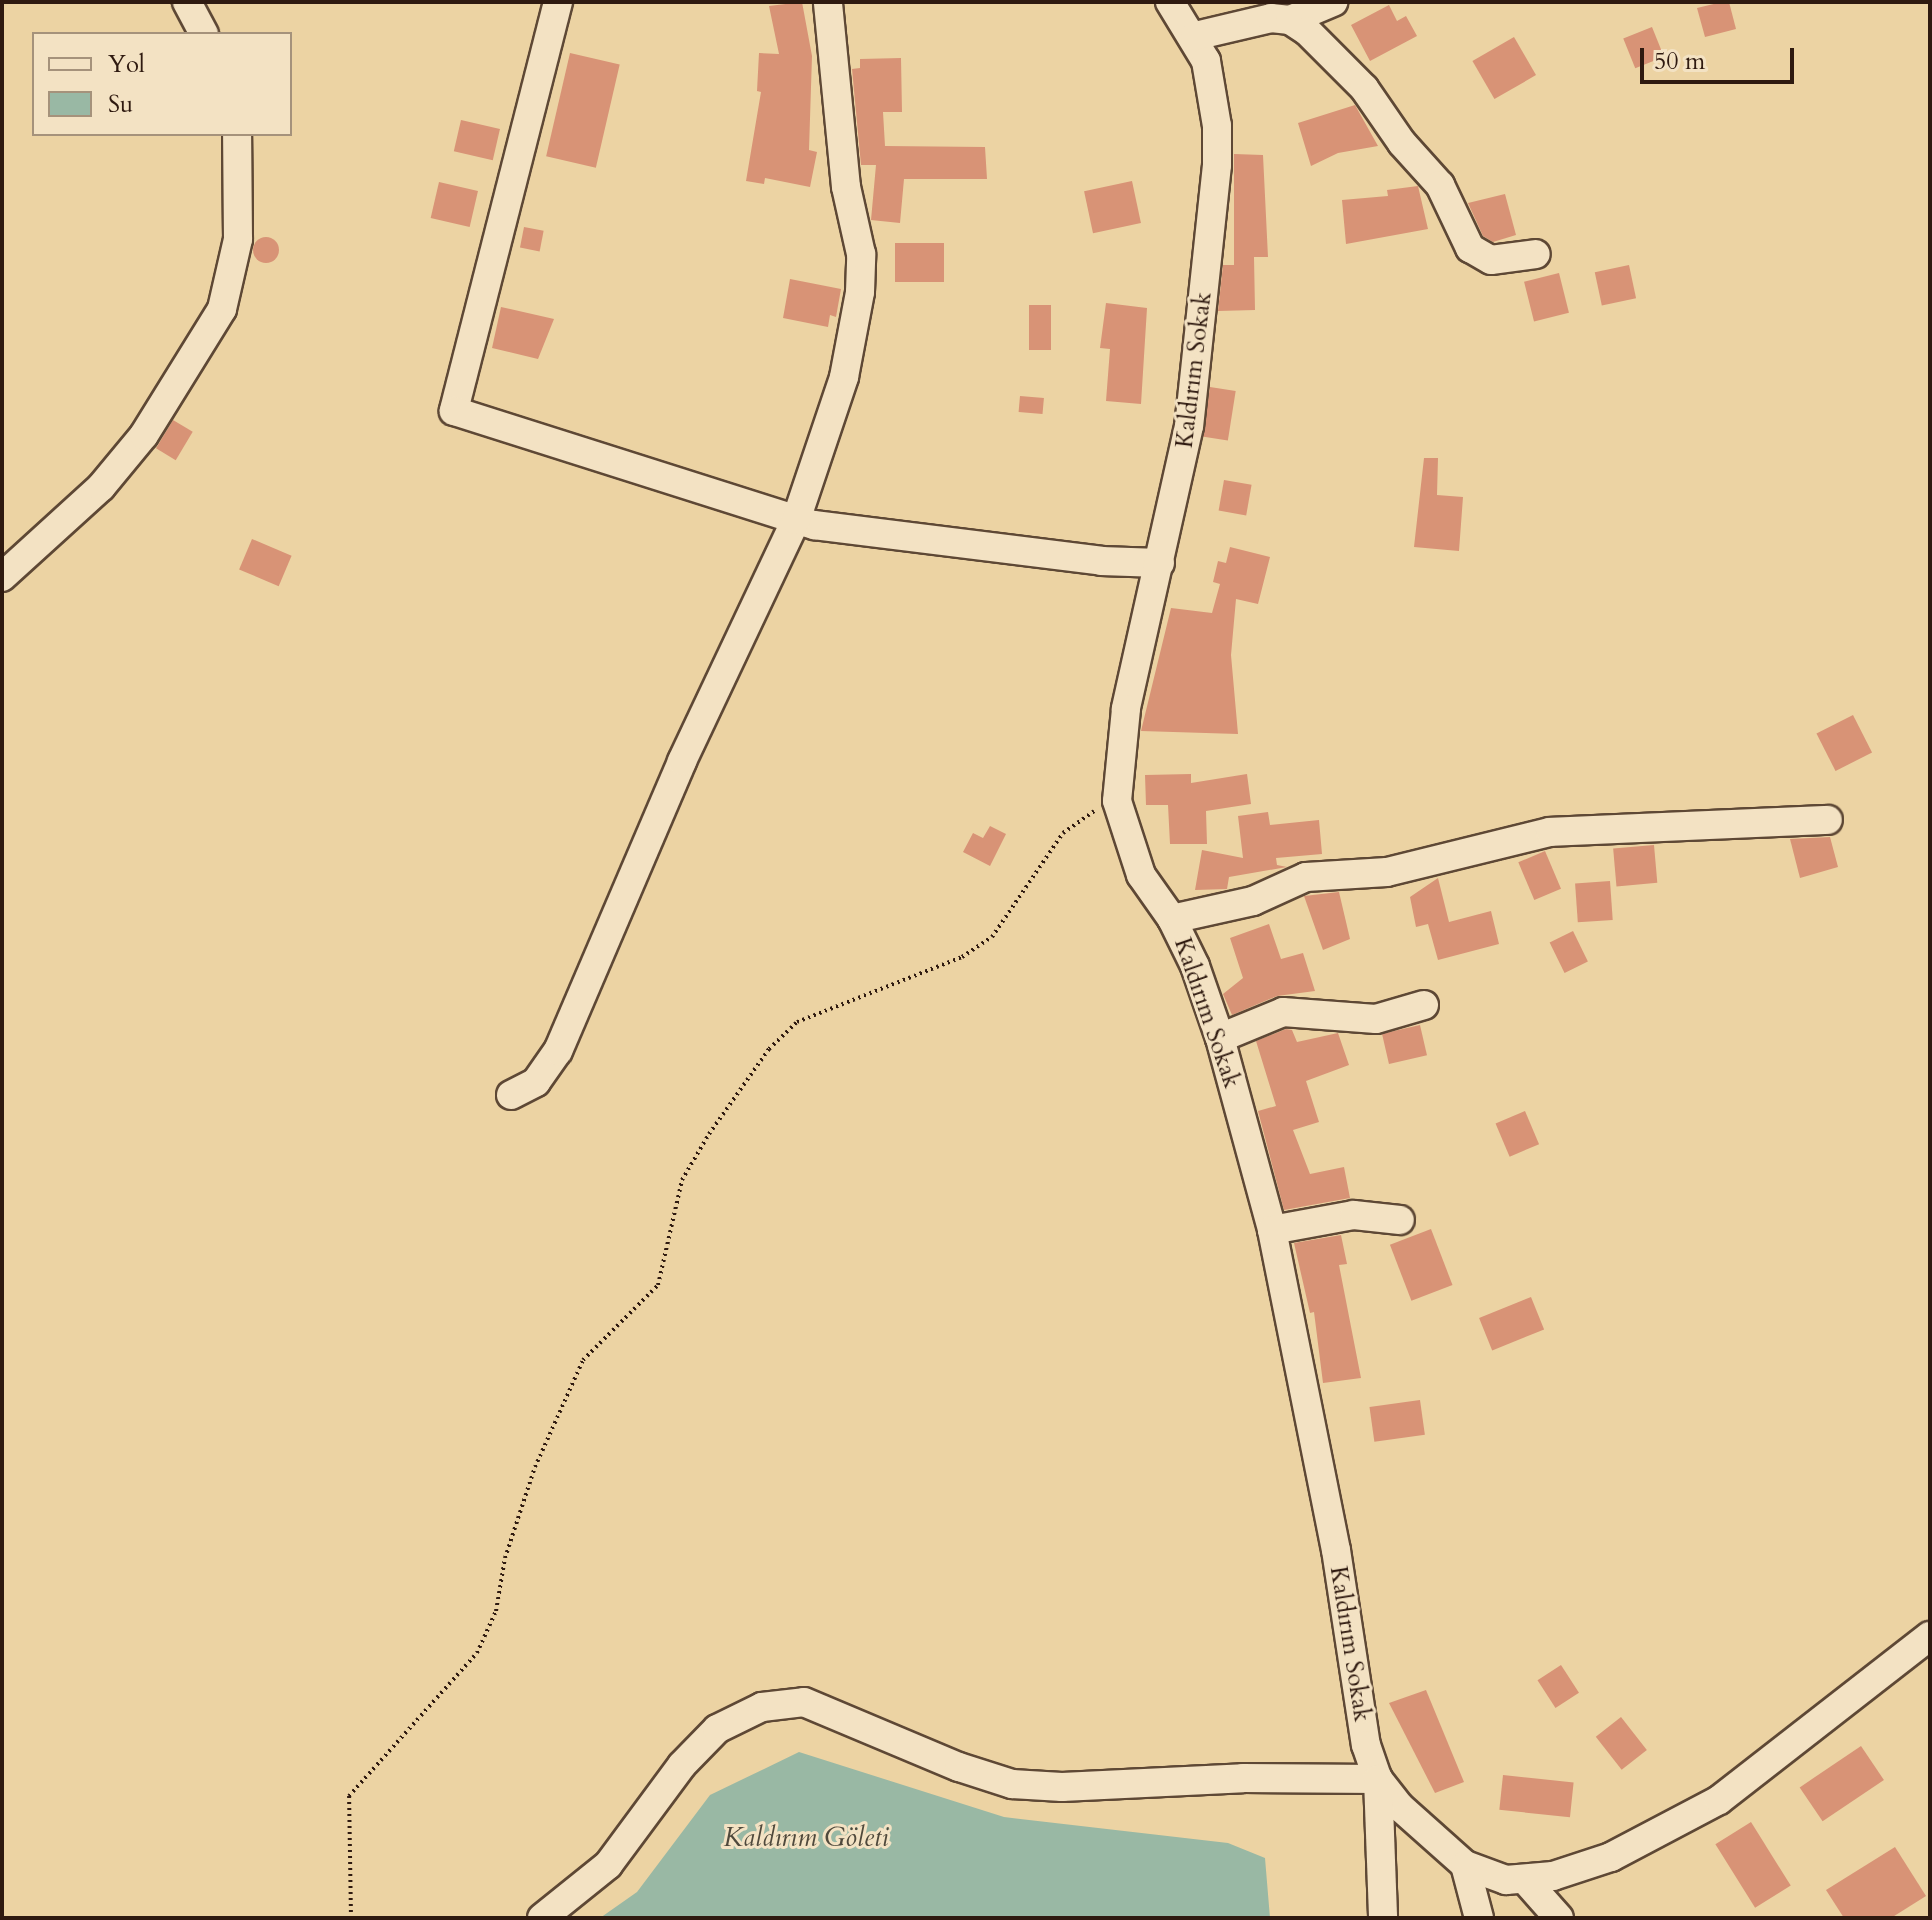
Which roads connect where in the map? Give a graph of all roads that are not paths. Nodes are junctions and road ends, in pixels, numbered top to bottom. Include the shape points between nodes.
1 (187, 2) edge
2 (558, 2) edge
3 (828, 2) edge
4 (1170, 2) edge
5 (1333, 2) edge
6 (1290, 20) junction
7 (203, 32) edge
8 (1195, 36) junction
9 (237, 136) edge
10 (1536, 254) dead end
11 (796, 520) junction
12 (1160, 563) junction
13 (2, 577) edge
14 (1828, 820) dead end
15 (1172, 919) junction
16 (1424, 1005) dead end
17 (1220, 1038) junction
18 (511, 1095) dead end
19 (1400, 1220) dead end
20 (1272, 1230) junction
21 (1930, 1636) edge
22 (1378, 1779) junction
23 (1465, 1865) junction
24 (1527, 1882) junction
25 (542, 1918) edge
26 (1383, 1918) edge
27 (1479, 1918) edge
28 (1559, 1918) edge

1 - 7 street
2 - 11 street via 454,411
3 - 11 street via 846,187 861,254 854,335 824,445
4 - 8 street, Kaldırım Sokak
5 - 6 street
6 - 8 street via 1271,18
6 - 10 street via 1339,60 1377,104 1402,143 1440,185 1470,248 1491,260
8 - 12 street, Kaldırım Sokak via 1213,91 1217,165 1189,426
9 - 13 street via 238,239 222,309 152,422 110,476
11 - 12 street via 1101,561
11 - 18 street via 682,761 558,1051 536,1082
12 - 15 street, Kaldırım Sokak via 1126,709 1117,801 1141,875
14 - 15 street via 1550,832 1387,872 1306,877 1229,909
15 - 17 street, Kaldırım Sokak
16 - 17 street via 1376,1019 1283,1012
17 - 20 street, Kaldırım Sokak
19 - 20 street via 1354,1215
20 - 22 street, Kaldırım Sokak via 1336,1550 1366,1745
21 - 24 street via 1719,1800 1611,1857
22 - 23 street, Kaldırım Sokak via 1400,1807
22 - 25 street via 1012,1784 959,1767 819,1706 781,1703 717,1729 682,1765 608,1865
22 - 26 street
23 - 24 street via 1492,1878
23 - 27 street
24 - 28 street

